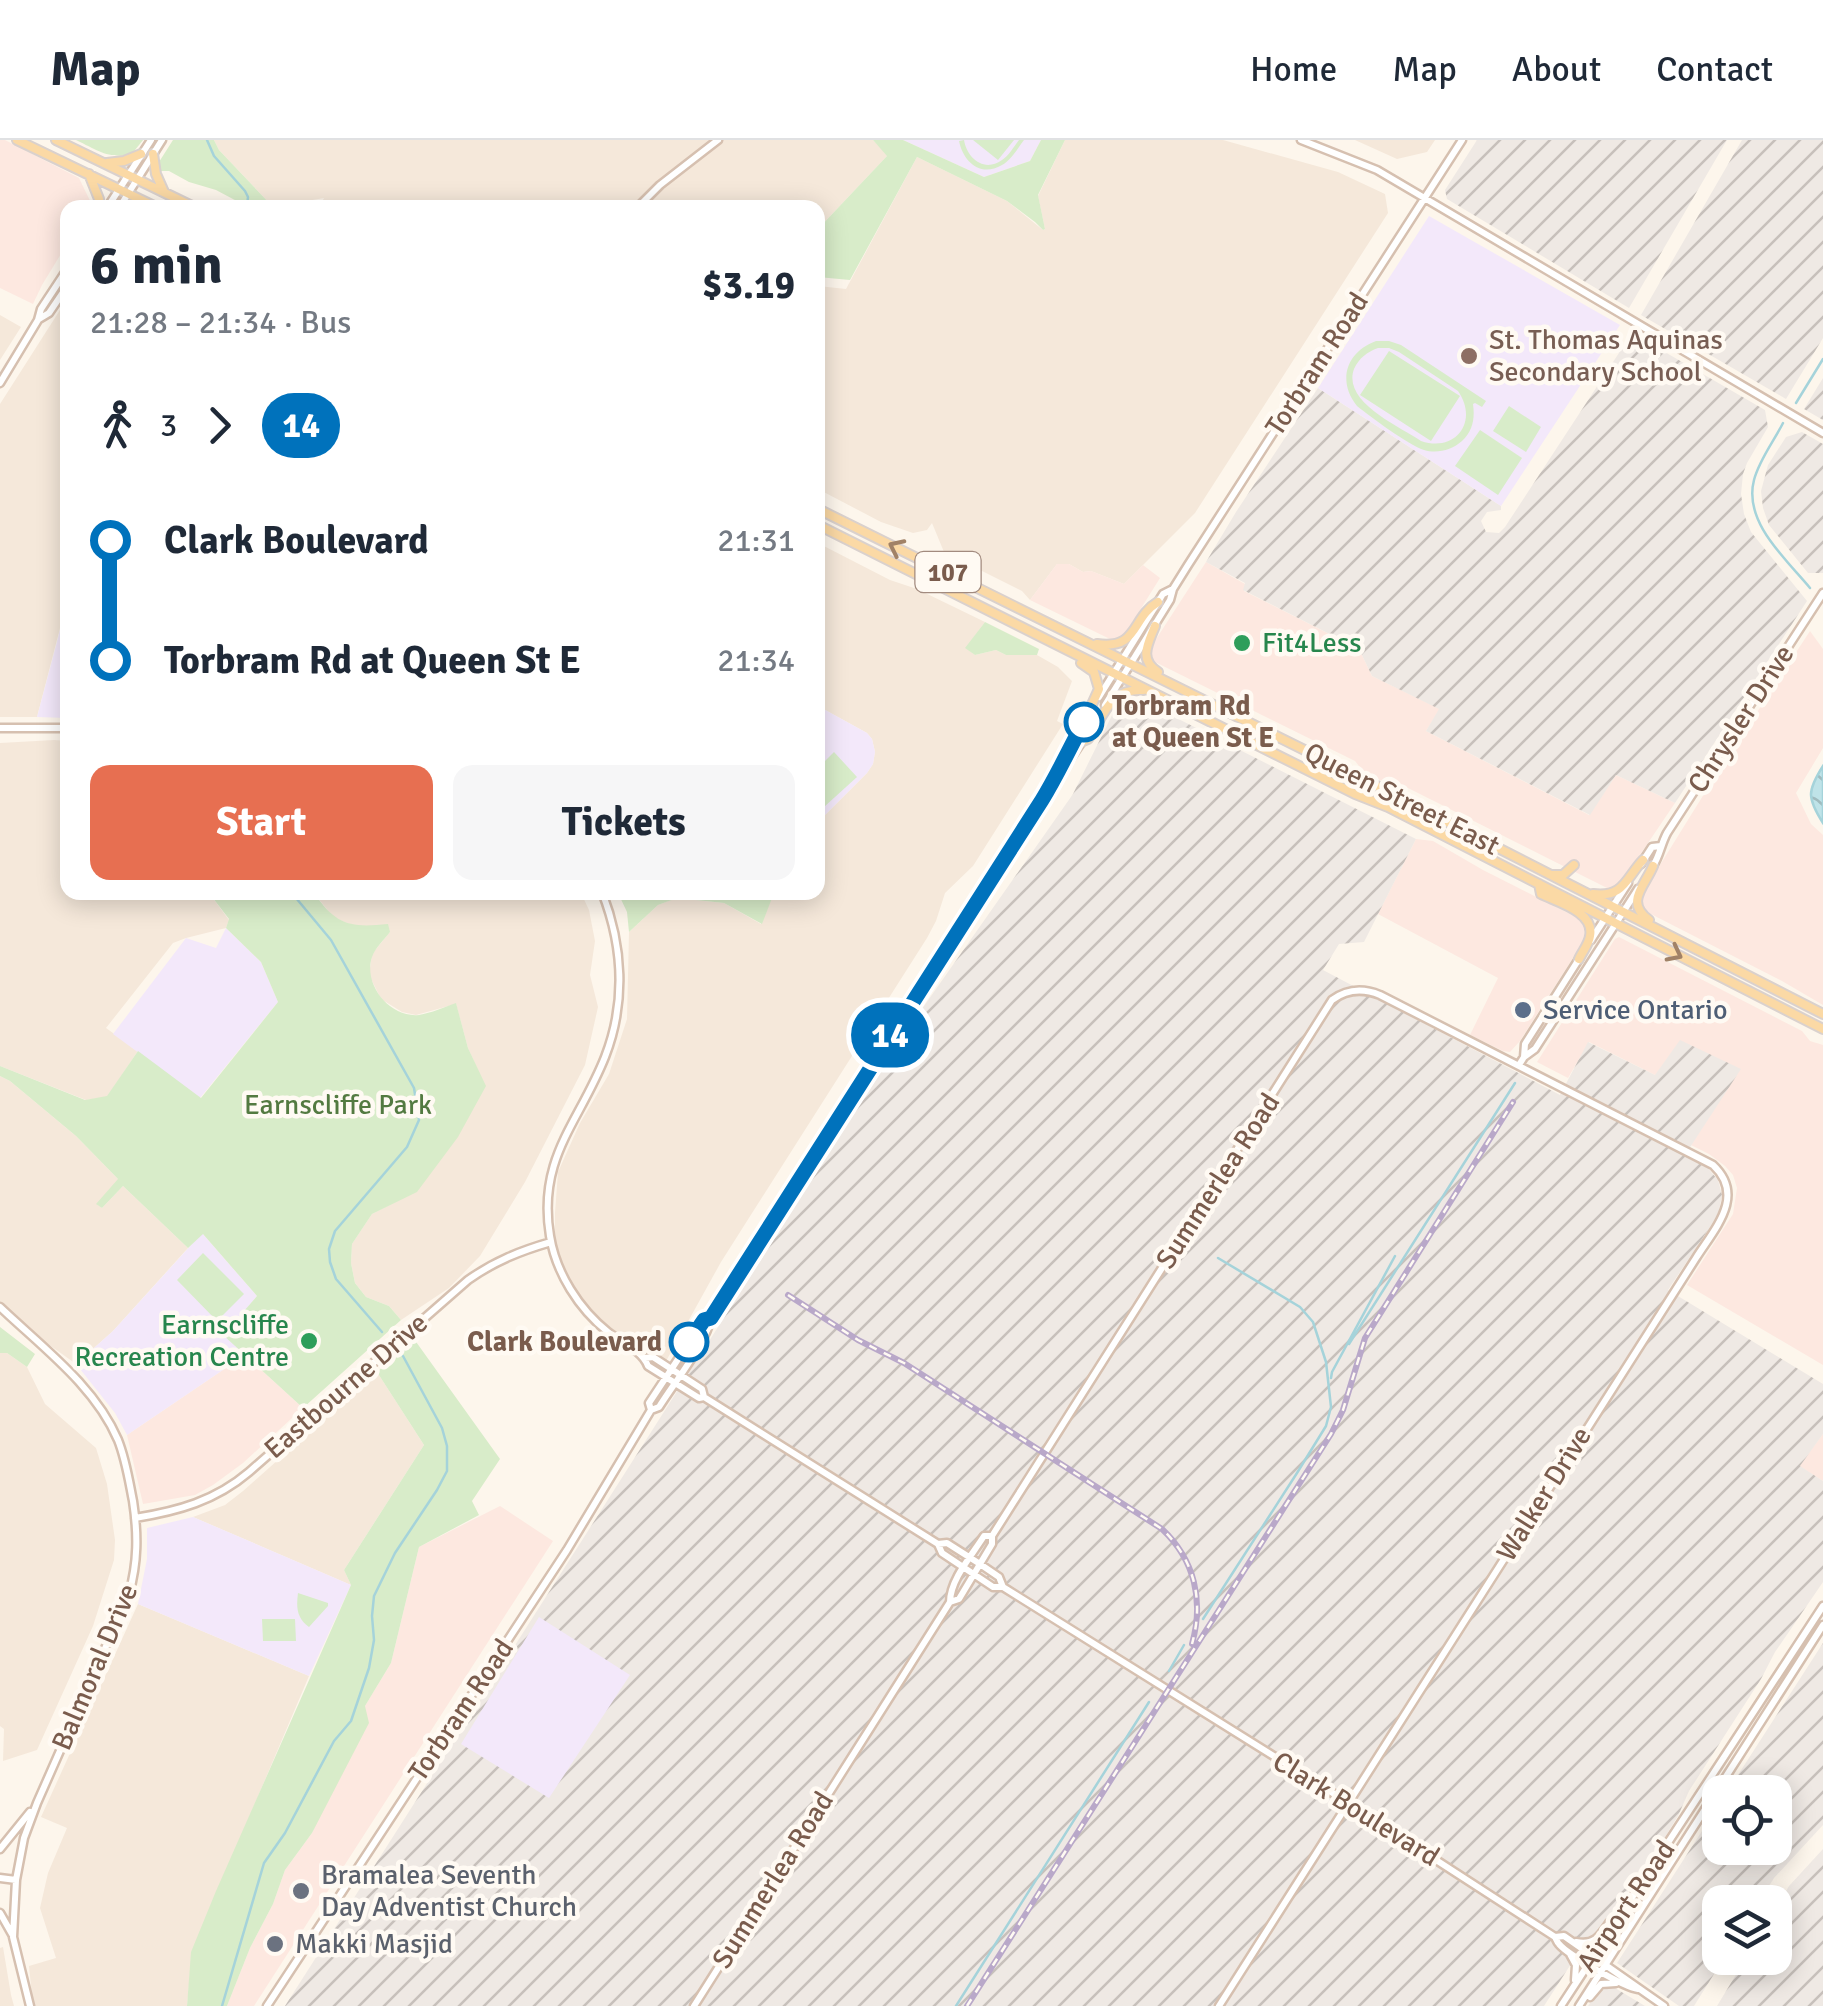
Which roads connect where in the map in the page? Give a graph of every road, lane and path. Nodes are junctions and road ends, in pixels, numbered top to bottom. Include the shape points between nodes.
1 (18, 140) edge
2 (56, 140) edge
3 (151, 140) edge
4 (162, 140) edge
5 (718, 140) edge
6 (1300, 140) edge
7 (1462, 140) edge
8 (141, 154) junction
9 (153, 154) junction
10 (103, 163) junction
11 (89, 174) junction
12 (132, 177) junction
13 (124, 191) junction
14 (164, 192) junction
15 (1425, 198) junction
16 (99, 200) edge
17 (115, 200) edge
18 (121, 200) edge
19 (143, 200) edge
20 (180, 200) edge
21 (645, 200) edge
22 (60, 280) edge
23 (60, 297) edge
24 (38, 320) junction
25 (0, 383) edge
26 (1823, 433) edge
27 (825, 512) edge
28 (825, 529) edge
29 (1173, 589) junction
30 (1823, 593) edge
31 (1158, 602) junction
32 (1154, 626) junction
33 (1077, 637) junction
34 (1045, 640) junction
35 (1127, 661) junction
36 (1118, 676) junction
37 (1185, 690) junction
38 (1167, 700) junction
39 (1084, 722) junction
40 (0, 728) edge
41 (60, 728) edge
42 (1083, 741) junction
43 (1064, 764) junction
44 (1661, 846) junction
45 (1643, 860) junction
46 (1653, 866) junction
47 (1550, 874) junction
48 (1538, 884) junction
49 (1572, 886) junction
50 (605, 900) edge
51 (1613, 906) junction
52 (1624, 912) junction
53 (1606, 918) junction
54 (1616, 923) junction
55 (1672, 936) junction
56 (1579, 959) junction
57 (1823, 1014) edge
58 (1823, 1029) edge
59 (1524, 1057) junction
60 (1519, 1065) junction
61 (551, 1242) junction
62 (0, 1306) edge
63 (711, 1318) junction
64 (645, 1358) junction
65 (671, 1369) junction
66 (680, 1374) junction
67 (666, 1377) junction
68 (674, 1382) junction
69 (704, 1397) junction
70 (651, 1410) junction
71 (135, 1518) junction
72 (992, 1536) junction
73 (938, 1544) junction
74 (970, 1558) junction
75 (980, 1564) junction
76 (964, 1568) junction
77 (974, 1574) junction
78 (1003, 1587) junction
79 (950, 1602) junction
80 (1823, 1606) edge
81 (1823, 1625) edge
82 (1347, 1802) junction
83 (36, 1804) junction
84 (0, 1849) edge
85 (0, 1878) edge
86 (16, 1880) junction
87 (0, 1913) edge
88 (1615, 1922) junction
89 (13, 1936) junction
90 (1555, 1937) junction
91 (1573, 1942) junction
92 (1566, 1949) junction
93 (1591, 1959) junction
94 (1603, 1968) junction
95 (1622, 1984) junction
96 (1638, 1989) junction
97 (1568, 1995) junction
98 (30, 2006) edge
99 (267, 2006) edge
100 (694, 2006) edge
101 (1219, 2006) edge
102 (1561, 2006) edge
103 (1581, 2006) edge
104 (1664, 2006) edge

1 - 11 main road
2 - 10 main road
3 - 8 street
4 - 9 street
5 - 21 street
6 - 15 street
7 - 15 street, Torbram Road
8 - 10 main road
8 - 12 street
9 - 12 street
9 - 14 main road
10 - 12 main road
11 - 13 main road
11 - 16 main road
12 - 13 street
12 - 14 main road
13 - 17 street
13 - 18 street
13 - 19 main road
14 - 20 main road
15 - 26 street
15 - 29 street, Torbram Road
22 - 24 street
23 - 24 street
24 - 25 street
33 -> 27 main road, Queen Street East / 107
28 - 34 main road, Queen Street East / 107
29 - 31 street, Torbram Road
29 - 32 street, Torbram Road
30 - 44 street, Chrysler Drive
31 - 33 main road via 1127,640 1107,645
31 - 35 street, Torbram Road
32 - 35 street, Torbram Road
32 - 37 main road via 1147,661
33 - 35 main road, Queen Street East / 107
34 - 36 main road, Queen Street East / 107
34 - 39 main road via 1096,676 1098,694
35 - 36 street, Torbram Road
35 - 37 main road, Queen Street East / 107
36 - 38 main road, Queen Street East / 107
36 - 39 street, Torbram Road
36 - 42 street, Torbram Road
37 - 47 main road, Queen Street East / 107
38 - 42 main road via 1144,690 1120,693
38 - 48 main road, Queen Street East / 107
39 - 43 street, Torbram Road
40 - 41 street
42 - 43 street, Torbram Road
43 - 63 street, Torbram Road
44 - 45 street, Chrysler Drive
44 - 46 street, Chrysler Drive
45 - 49 main road via 1610,893
45 - 51 street, Chrysler Drive
46 - 52 street, Chrysler Drive
46 - 55 main road via 1638,907
47 - 49 main road, Queen Street East / 107
47 - 49 main road via 1564,875 1574,865
48 - 53 main road, Queen Street East / 107
48 - 56 main road via 1541,894 1588,922 1590,937
49 - 51 main road, Queen Street East / 107
50 - 61 street, Clark Boulevard via 619,955 618,1004 604,1057 551,1170
51 - 52 main road, Queen Street East / 107
51 - 53 street, Chrysler Drive
52 - 54 street, Chrysler Drive
52 - 55 main road, Queen Street East / 107
53 - 54 main road, Queen Street East / 107
53 - 56 street, Chrysler Drive
54 -> 58 main road, Queen Street East / 107
54 - 59 street, Chrysler Drive via 1535,1050
55 - 57 main road, Queen Street East / 107
56 - 59 street, Chrysler Drive via 1525,1044
59 - 60 street
60 - 72 street, Summerlea Road via 1368,990 1332,1000
60 - 82 street, Walker Drive via 1713,1165 1726,1180 1728,1202
61 - 64 street, Clark Boulevard via 587,1313
61 - 71 street, Eastbourne Drive via 510,1255 468,1280 228,1488 192,1506
62 - 71 street, Balmoral Drive via 106,1416 121,1446
63 - 65 street, Torbram Road
63 - 66 street, Torbram Road
64 - 65 street, Clark Boulevard
64 - 67 street, Clark Boulevard
65 - 66 street, Clark Boulevard
65 - 67 street, Torbram Road
66 - 68 street, Torbram Road
66 - 69 street, Clark Boulevard
67 - 68 street, Clark Boulevard
67 - 70 street, Torbram Road
68 - 69 street, Clark Boulevard
68 - 70 street, Torbram Road
69 - 73 street, Clark Boulevard
70 - 99 street, Torbram Road via 568,1550
71 - 83 street, Balmoral Drive via 136,1564 128,1594
72 - 74 street, Summerlea Road via 984,1536
72 - 75 street, Summerlea Road
73 - 74 street, Clark Boulevard
73 - 76 street, Clark Boulevard
74 - 75 street, Clark Boulevard
74 - 76 street, Summerlea Road
75 - 77 street, Summerlea Road
75 - 78 street, Clark Boulevard
76 - 77 street, Clark Boulevard
76 - 79 street, Summerlea Road
77 - 78 street, Clark Boulevard
77 - 79 street, Summerlea Road
78 - 82 street, Clark Boulevard
79 - 100 street, Summerlea Road
80 - 88 street, Airport Road
81 - 94 street, Airport Road
82 - 90 street, Clark Boulevard
82 - 101 street, Walker Drive
83 - 84 street
83 - 86 street, Balmoral Drive
85 - 86 street
86 - 89 street, Balmoral Drive
87 - 89 street
88 - 91 street via 1596,1940
88 - 93 street, Airport Road
89 - 98 street, Balmoral Drive
90 - 91 street, Clark Boulevard
90 - 92 street, Clark Boulevard
91 - 93 street, Clark Boulevard
92 - 93 street, Clark Boulevard
92 - 97 street via 1577,1972
93 - 94 street, Clark Boulevard
93 - 97 street, Airport Road
94 - 95 street, Clark Boulevard
94 - 96 street, Clark Boulevard
94 - 103 street, Airport Road
95 - 96 street, Clark Boulevard
95 - 103 street via 1600,1984
96 - 104 street, Clark Boulevard
97 - 102 street, Airport Road

